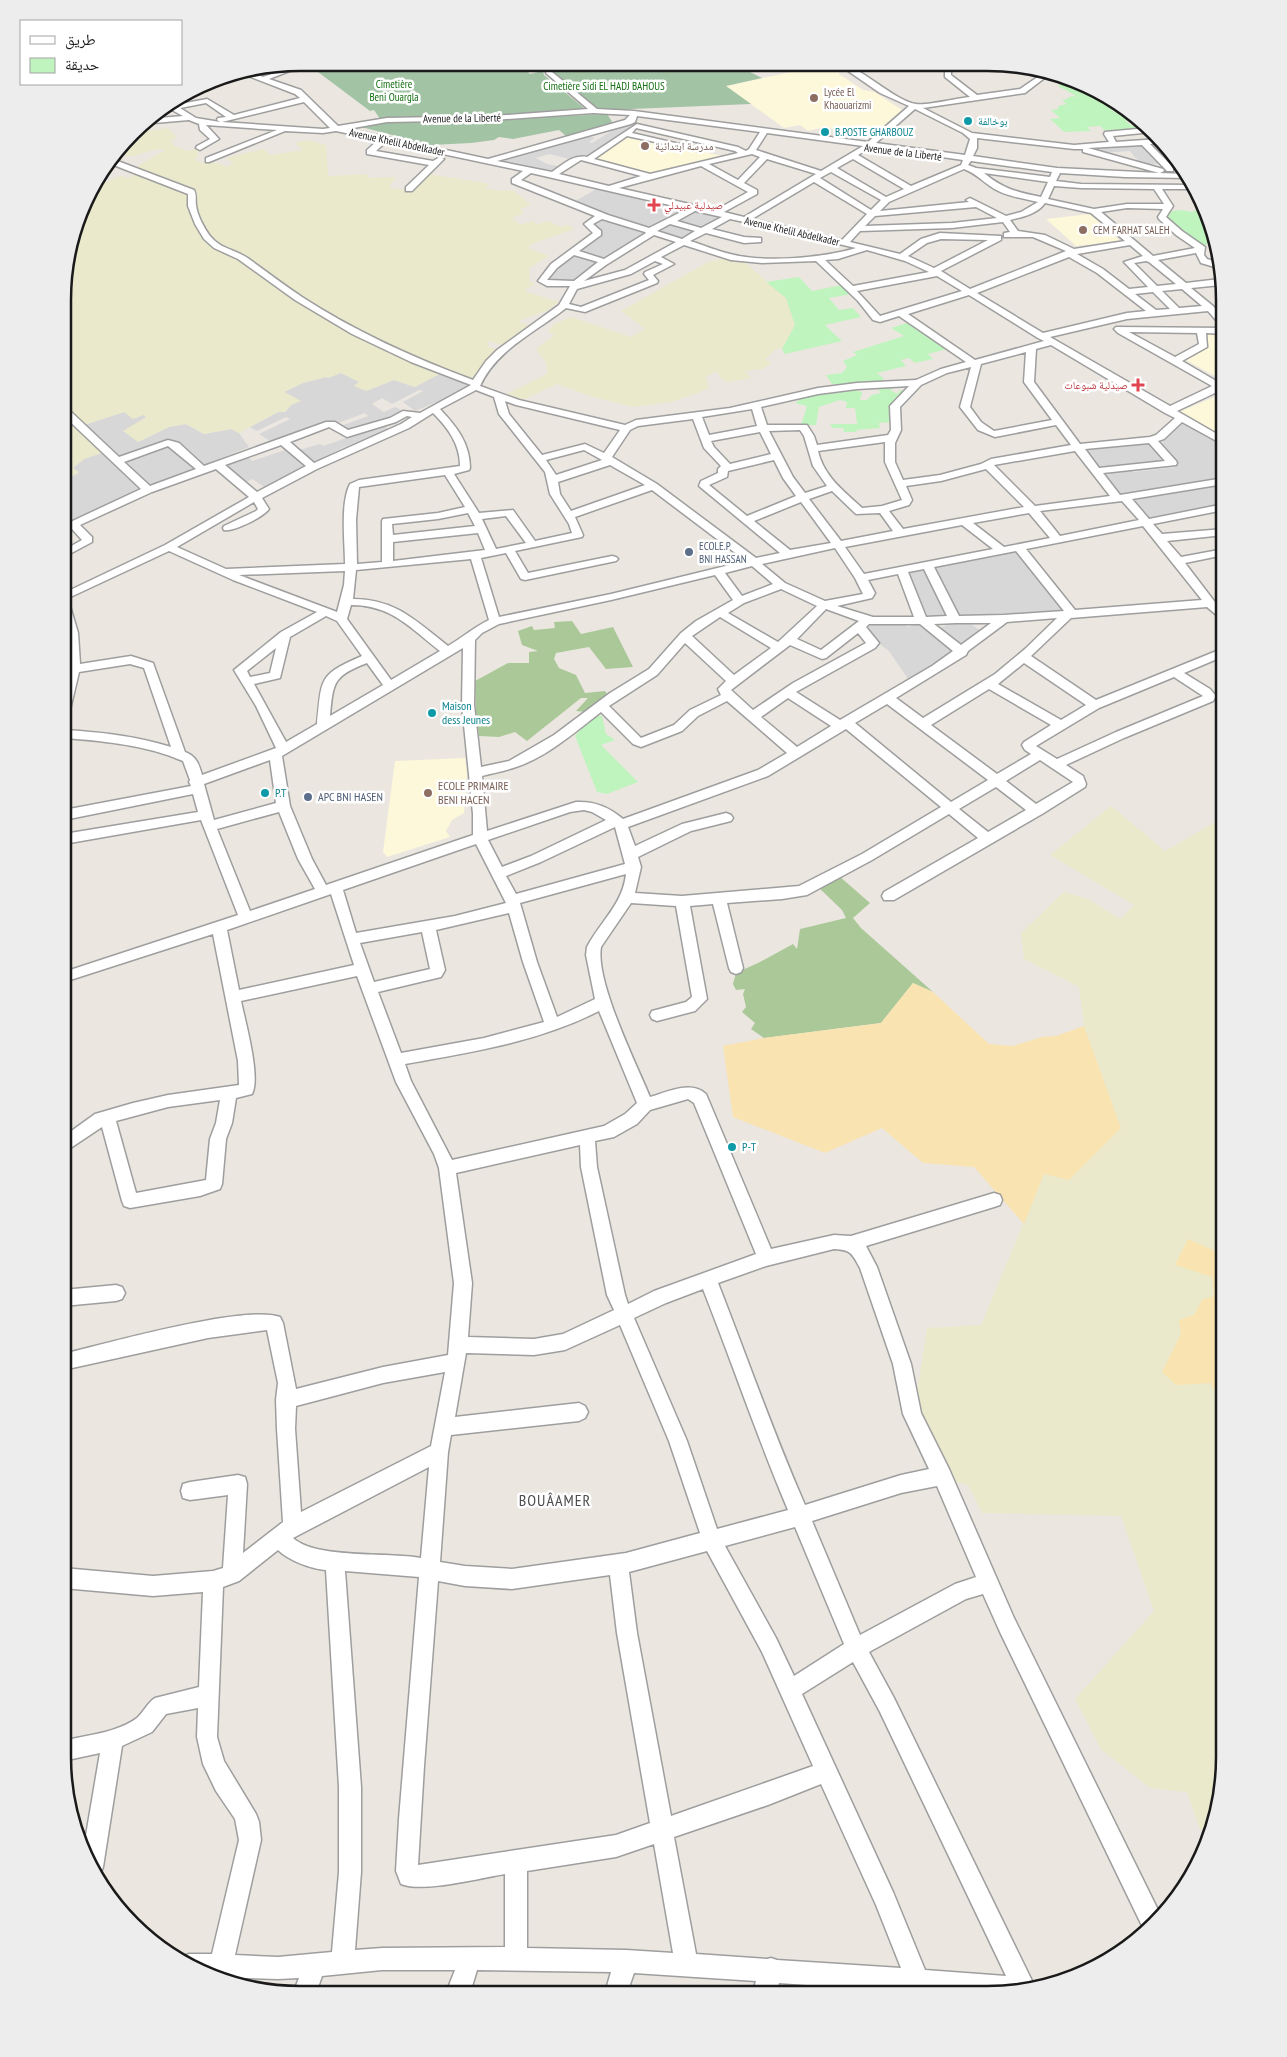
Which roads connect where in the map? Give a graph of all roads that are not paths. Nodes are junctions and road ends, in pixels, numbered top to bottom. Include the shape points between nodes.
1 (548, 71) edge
2 (852, 71) edge
3 (947, 71) edge
4 (280, 72) edge
5 (255, 76) edge
6 (1042, 78) edge
7 (263, 79) junction
8 (975, 97) junction
9 (307, 99) junction
10 (181, 105) edge
11 (913, 107) junction
12 (176, 108) edge
13 (593, 112) junction
14 (634, 115) junction
15 (190, 118) junction
16 (232, 118) junction
17 (159, 121) edge
18 (628, 122) junction
19 (692, 122) junction
20 (205, 123) junction
21 (637, 126) junction
22 (285, 129) junction
23 (337, 129) junction
24 (1141, 131) edge
25 (626, 134) junction
26 (711, 134) dead end
27 (971, 135) junction
28 (762, 136) junction
29 (750, 138) dead end
30 (384, 139) junction
31 (1152, 141) edge
32 (1144, 142) junction
33 (1114, 144) junction
34 (869, 146) junction
35 (200, 148) dead end
36 (972, 149) junction
37 (1073, 150) junction
38 (982, 151) dead end
39 (447, 152) junction
40 (749, 152) junction
41 (764, 156) junction
42 (854, 156) junction
43 (1029, 157) dead end
44 (732, 158) junction
45 (589, 159) junction
46 (209, 160) dead end
47 (487, 161) junction
48 (966, 161) junction
49 (117, 164) edge
50 (435, 164) junction
51 (702, 164) junction
52 (832, 169) junction
53 (529, 170) junction
54 (975, 170) junction
55 (1175, 170) edge
56 (1059, 171) junction
57 (1170, 172) junction
58 (824, 174) junction
59 (1178, 174) edge
60 (553, 175) junction
61 (650, 176) junction
62 (1179, 177) edge
63 (815, 179) junction
64 (1052, 182) junction
65 (738, 184) junction
66 (609, 188) junction
67 (1186, 188) edge
68 (409, 189) dead end
69 (910, 189) junction
70 (591, 190) junction
71 (1160, 191) junction
72 (1189, 193) edge
73 (999, 195) junction
74 (1130, 198) junction
75 (1042, 200) junction
76 (1095, 200) junction
77 (885, 201) junction
78 (976, 203) junction
79 (568, 204) junction
80 (1168, 207) junction
81 (694, 208) junction
82 (717, 213) junction
83 (873, 214) junction
84 (1162, 214) junction
85 (601, 216) junction
86 (730, 216) junction
87 (1005, 219) junction
88 (744, 220) junction
89 (669, 221) junction
90 (754, 222) junction
91 (858, 229) junction
92 (705, 230) junction
93 (651, 232) junction
94 (1015, 233) junction
95 (997, 238) junction
96 (758, 240) junction
97 (844, 242) junction
98 (684, 243) junction
99 (1130, 243) junction
100 (867, 248) junction
101 (1202, 249) junction
102 (572, 252) junction
103 (1071, 253) junction
104 (901, 257) junction
105 (656, 258) junction
106 (818, 258) junction
107 (1149, 259) junction
108 (748, 260) junction
109 (606, 262) junction
110 (1213, 263) edge
111 (937, 272) junction
112 (607, 279) junction
113 (1215, 283) edge
114 (574, 286) junction
115 (1184, 287) junction
116 (851, 289) junction
117 (1154, 290) junction
118 (970, 292) junction
119 (1128, 292) junction
120 (624, 294) junction
121 (564, 305) junction
122 (1177, 311) junction
123 (1216, 311) edge
124 (901, 313) junction
125 (1154, 313) junction
126 (1107, 320) junction
127 (1201, 330) junction
128 (1121, 331) junction
129 (1216, 331) edge
130 (1041, 336) junction
131 (1052, 342) junction
132 (1031, 348) junction
133 (1175, 361) junction
134 (976, 362) junction
135 (918, 383) junction
136 (1216, 383) edge
137 (475, 386) junction
138 (1216, 388) edge
139 (499, 397) junction
140 (755, 405) junction
141 (434, 408) junction
142 (1168, 411) junction
143 (422, 416) junction
144 (697, 416) junction
145 (71, 417) edge
146 (1181, 418) junction
147 (1058, 422) junction
148 (626, 428) junction
149 (763, 428) junction
150 (892, 438) junction
151 (1216, 438) edge
152 (706, 439) junction
153 (282, 440) junction
154 (1152, 440) junction
155 (1079, 447) junction
156 (814, 448) junction
157 (776, 456) junction
158 (541, 458) junction
159 (608, 459) junction
160 (117, 461) junction
161 (217, 464) junction
162 (987, 464) junction
163 (728, 467) junction
164 (313, 468) junction
165 (203, 470) junction
166 (1096, 470) junction
167 (448, 472) junction
168 (554, 480) junction
169 (1216, 482) edge
170 (900, 484) junction
171 (653, 486) junction
172 (836, 487) junction
173 (148, 490) junction
174 (256, 497) junction
175 (1121, 497) junction
176 (803, 498) junction
177 (1216, 508) edge
178 (882, 509) junction
179 (1032, 509) junction
180 (473, 513) junction
181 (570, 515) junction
182 (746, 520) junction
183 (1144, 521) junction
184 (965, 522) junction
185 (71, 526) edge
186 (228, 528) dead end
187 (71, 529) edge
188 (481, 529) junction
189 (900, 532) junction
190 (1216, 533) edge
191 (1159, 538) junction
192 (389, 539) junction
193 (1057, 539) junction
194 (836, 544) junction
195 (533, 545) junction
196 (169, 547) junction
197 (1019, 547) junction
198 (71, 550) edge
199 (509, 550) junction
200 (1001, 550) junction
201 (492, 553) junction
202 (788, 554) junction
203 (1216, 554) edge
204 (475, 555) junction
205 (612, 559) dead end
206 (1178, 561) junction
207 (754, 562) junction
208 (388, 565) junction
209 (927, 565) junction
210 (352, 568) junction
211 (718, 571) junction
212 (902, 571) junction
213 (227, 572) junction
214 (861, 578) junction
215 (781, 585) junction
216 (71, 594) edge
217 (740, 601) junction
218 (349, 602) junction
219 (1210, 603) junction
220 (824, 605) junction
221 (1216, 609) edge
222 (326, 611) junction
223 (719, 612) junction
224 (1070, 615) junction
225 (341, 619) junction
226 (921, 619) junction
227 (1004, 619) junction
228 (955, 620) junction
229 (496, 621) junction
230 (863, 623) junction
231 (71, 626) edge
232 (285, 636) junction
233 (685, 636) junction
234 (469, 640) junction
235 (784, 644) junction
236 (448, 652) junction
237 (962, 652) junction
238 (1216, 655) edge
239 (1024, 657) junction
240 (368, 658) junction
241 (75, 669) junction
242 (1175, 672) junction
243 (246, 681) junction
244 (733, 681) junction
245 (989, 684) junction
246 (389, 685) junction
247 (71, 688) edge
248 (788, 693) junction
249 (728, 696) junction
250 (888, 698) junction
251 (1095, 705) junction
252 (602, 706) junction
253 (752, 717) junction
254 (324, 724) junction
255 (843, 724) junction
256 (922, 724) junction
257 (1060, 725) junction
258 (71, 735) edge
259 (279, 752) junction
260 (179, 753) junction
261 (796, 753) junction
262 (1040, 755) junction
263 (1056, 765) junction
264 (475, 773) junction
265 (998, 781) junction
266 (196, 786) junction
267 (121, 804) junction
268 (283, 806) junction
269 (952, 808) junction
270 (1037, 811) junction
271 (71, 814) edge
272 (726, 818) dead end
273 (207, 821) junction
274 (618, 823) junction
275 (120, 830) junction
276 (71, 838) edge
277 (480, 838) junction
278 (988, 839) junction
279 (633, 860) junction
280 (498, 874) junction
281 (330, 890) junction
282 (889, 896) dead end
283 (627, 898) junction
284 (719, 898) junction
285 (682, 901) junction
286 (513, 903) junction
287 (246, 918) junction
288 (428, 926) junction
289 (219, 927) junction
290 (351, 939) junction
291 (736, 968) dead end
292 (362, 969) junction
293 (71, 975) edge
294 (369, 988) junction
295 (234, 997) junction
296 (603, 1002) junction
297 (658, 1015) dead end
298 (552, 1024) junction
299 (396, 1060) junction
300 (229, 1094) junction
301 (645, 1105) junction
302 (107, 1117) junction
303 (587, 1137) junction
304 (71, 1140) edge
305 (447, 1168) junction
306 (994, 1200) dead end
307 (851, 1243) junction
308 (766, 1258) junction
309 (708, 1279) junction
310 (116, 1293) dead end
311 (71, 1297) edge
312 (625, 1314) junction
313 (458, 1354) junction
314 (71, 1360) edge
315 (285, 1400) junction
316 (579, 1412) dead end
317 (444, 1428) junction
318 (439, 1452) junction
319 (942, 1476) junction
320 (190, 1491) dead end
321 (799, 1516) junction
322 (286, 1532) junction
323 (712, 1541) junction
324 (335, 1562) junction
325 (618, 1564) junction
326 (431, 1571) junction
327 (223, 1577) junction
328 (71, 1579) edge
329 (989, 1582) junction
330 (856, 1648) junction
331 (790, 1690) junction
332 (209, 1694) junction
333 (113, 1740) junction
334 (71, 1749) edge
335 (827, 1771) junction
336 (662, 1830) junction
337 (94, 1855) edge
338 (516, 1861) junction
339 (1150, 1918) edge
340 (470, 1958) junction
341 (516, 1959) junction
342 (626, 1961) junction
343 (344, 1963) junction
344 (686, 1964) junction
345 (314, 1965) junction
346 (207, 1966) edge
347 (221, 1966) junction
348 (771, 1969) junction
349 (1020, 1983) edge
350 (306, 1986) edge
351 (460, 1986) edge
352 (618, 1986) edge
353 (766, 1986) edge
354 (902, 1986) edge
355 (916, 1986) edge

1 - 13 street
2 - 11 street
3 - 8 street via 947,76
4 - 7 street
5 - 7 street, Avenue Khelil Abdelkader
6 - 8 street via 1028,89
7 - 9 street, Avenue Khelil Abdelkader via 298,92
8 - 11 street
9 - 16 street
9 - 23 street, Avenue Khelil Abdelkader
10 - 16 street via 207,102
11 - 27 street
11 - 34 street
12 - 15 street
13 - 14 street, Avenue de la Liberté
13 - 19 street, Avenue de la Liberté via 641,113
13 - 23 street, Avenue de la Liberté via 387,120
14 - 18 street
14 - 19 street, Avenue de la Liberté
15 - 17 street
15 - 20 street
16 - 20 street
18 - 21 street
18 - 47 street
19 - 26 street via 688,131
19 - 28 street, Avenue de la Liberté
19 - 34 street, Avenue de la Liberté
20 - 22 street
20 - 35 street via 203,128 215,139
21 - 25 street
21 - 40 street
22 - 23 street
22 - 46 street
23 - 30 street, Avenue Khelil Abdelkader
24 - 33 street via 1108,134
25 - 44 street
25 - 45 street
27 - 36 street via 974,139
27 - 37 street
28 - 29 street
28 - 34 street, Avenue de la Liberté
28 - 40 street
30 - 39 street, Avenue Khelil Abdelkader
30 - 50 street via 370,152
31 - 32 street
32 - 33 street
32 - 57 street
33 - 37 street
34 - 42 street
34 - 48 street, Avenue de la Liberté
36 - 38 street
36 - 48 street
37 - 57 street
39 - 47 street, Avenue Khelil Abdelkader
39 - 50 street
40 - 41 street
40 - 44 street
41 - 58 street
41 - 65 street
42 - 52 street
42 - 69 street
43 - 56 street via 1067,162
44 - 51 street
45 - 60 street via 578,158
45 - 61 street
47 - 53 street, Avenue Khelil Abdelkader
48 - 54 street
48 - 56 street, Avenue de la Liberté
48 - 69 street
49 - 137 street via 193,194 193,208 209,242 244,259 312,309
50 - 68 street
51 - 61 street
51 - 65 street
52 - 58 street
52 - 77 street
53 - 60 street, Avenue Khelil Abdelkader
53 - 79 street via 515,181
54 - 64 street
54 - 73 street via 993,185
55 - 57 street
56 - 57 street, Avenue de la Liberté
56 - 62 street, Avenue de la Liberté via 1125,177
56 - 64 street
57 - 59 street, Avenue de la Liberté
58 - 63 street
60 - 70 street, Avenue Khelil Abdelkader
61 - 66 street
63 - 83 street
63 - 88 street
64 - 75 street
64 - 76 street
65 - 82 street via 754,192
66 - 70 street, Avenue Khelil Abdelkader
66 - 81 street, Avenue Khelil Abdelkader
67 - 71 street
69 - 77 street
70 - 79 street
71 - 72 street
71 - 74 street
71 - 80 street
73 - 75 street
73 - 78 street
74 - 76 street
74 - 76 street
74 - 80 street
74 - 84 street via 1146,215
75 - 76 street
75 - 87 street via 1041,205 1033,210
76 - 99 street
77 - 78 street via 960,197
77 - 83 street
78 - 83 street
78 - 87 street
79 - 85 street
80 - 84 street
81 - 82 street, Avenue Khelil Abdelkader
81 - 89 street
82 - 86 street, Avenue Khelil Abdelkader
83 - 91 street
84 - 101 street
85 - 93 street
85 - 102 street via 588,224 598,233
86 - 88 street, Avenue Khelil Abdelkader
86 - 92 street
87 - 91 street
87 - 94 street
88 - 90 street, Avenue Khelil Abdelkader
89 - 92 street
89 - 93 street
90 - 96 street
90 - 97 street, Avenue Khelil Abdelkader
91 - 97 street
92 - 96 street via 744,240
92 - 98 street
93 - 98 street
93 - 109 street
94 - 95 street
94 - 103 street via 1039,235
95 - 104 street via 940,236 924,241
95 - 111 street
96 - 108 street
97 - 100 street, Avenue Khelil Abdelkader
98 - 105 street
98 - 108 street
99 - 103 street
99 - 107 street
100 - 104 street, Avenue Khelil Abdelkader
100 - 106 street
101 - 107 street
101 - 110 street via 1200,255 1204,261
102 - 109 street
102 - 114 street via 542,281
103 - 118 street
103 - 119 street
104 - 111 street, Avenue Khelil Abdelkader
105 - 112 street
105 - 120 street via 670,264 648,274 654,281
106 - 108 street
106 - 116 street
107 - 115 street
107 - 117 street via 1128,262
109 - 114 street
111 - 116 street
111 - 118 street, Avenue Khelil Abdelkader
112 - 114 street
112 - 120 street
113 - 115 street
114 - 121 street
115 - 117 street
115 - 123 street
116 - 124 street via 878,318
117 - 119 street
117 - 122 street
118 - 124 street
118 - 130 street, Avenue Khelil Abdelkader
119 - 125 street
120 - 121 street via 582,310
121 - 137 street via 495,358
122 - 123 street
122 - 125 street
124 - 134 street
125 - 126 street
126 - 128 street
126 - 130 street
127 - 128 street
127 - 129 street
127 - 133 street via 1204,346
128 - 133 street
130 - 131 street, Avenue Khelil Abdelkader
131 - 132 street
131 - 142 street, Avenue Khelil Abdelkader
132 - 134 street
132 - 147 street via 1029,382
133 - 136 street
134 - 135 street
134 - 147 street via 965,407 980,426 994,434
135 - 140 street via 829,389
135 - 150 street via 895,406 896,430
137 - 139 street
137 - 141 street
138 - 142 street
139 - 148 street
139 - 158 street via 504,414
140 - 144 street
140 - 149 street
141 - 143 street
141 - 167 street via 453,429 461,444 465,468
142 - 146 street, Avenue Khelil Abdelkader
143 - 153 street via 406,413 347,434 330,424
143 - 164 street
144 - 148 street via 639,423
144 - 152 street
145 - 160 street
146 - 151 street, Avenue Khelil Abdelkader
146 - 154 street
147 - 155 street
148 - 159 street
149 - 152 street
149 - 156 street via 803,427
149 - 157 street
150 - 156 street
150 - 170 street via 890,462
152 - 163 street via 712,452
153 - 161 street
153 - 164 street
154 - 155 street
154 - 166 street via 1172,463
155 - 162 street
155 - 166 street
156 - 172 street via 818,468
157 - 163 street
157 - 176 street
158 - 159 street via 584,448
158 - 168 street
159 - 168 street
159 - 171 street
160 - 165 street via 168,443 175,445
160 - 173 street
161 - 165 street
161 - 174 street
162 - 170 street via 941,478
162 - 179 street
163 - 182 street via 722,469 723,475 704,486
164 - 174 street
165 - 173 street
166 - 175 street
167 - 180 street
167 - 210 street via 354,486 350,540
168 - 181 street via 555,495
169 - 175 street
170 - 178 street via 907,502
171 - 181 street
171 - 207 street
172 - 176 street
172 - 178 street via 860,512
173 - 185 street
174 - 186 street via 263,511
174 - 196 street
175 - 179 street
175 - 183 street
176 - 182 street
176 - 194 street
177 - 183 street
178 - 189 street
179 - 184 street
179 - 193 street
180 - 188 street
180 - 192 street via 388,521
180 - 195 street via 509,512
181 - 195 street via 578,535
182 - 202 street
183 - 191 street
183 - 193 street
184 - 189 street
184 - 200 street
187 - 198 street via 88,540
188 - 192 street
188 - 201 street
189 - 194 street
190 - 191 street
191 - 206 street
192 - 208 street
193 - 197 street
194 - 202 street
194 - 214 street
195 - 199 street
196 - 213 street
196 - 216 street
197 - 200 street
197 - 224 street
199 - 201 street
199 - 205 street via 525,577
200 - 209 street
201 - 204 street
202 - 207 street
203 - 206 street
204 - 208 street
204 - 229 street
206 - 219 street
207 - 211 street
207 - 215 street
208 - 210 street
209 - 212 street
209 - 228 street
210 - 213 street
210 - 218 street
211 - 217 street
211 - 229 street
212 - 214 street
212 - 226 street
213 - 222 street
214 - 220 street via 868,596
215 - 217 street
215 - 220 street
217 - 223 street
218 - 225 street
218 - 236 street via 372,602 396,611
219 - 221 street
219 - 224 street
220 - 230 street
220 - 235 street
222 - 225 street
222 - 232 street
223 - 233 street
223 - 235 street
224 - 227 street
224 - 239 street
225 - 240 street
226 - 228 street
226 - 230 street
226 - 237 street
227 - 228 street
227 - 237 street
229 - 234 street via 478,630
230 - 235 street via 822,655
230 - 248 street via 873,643
231 - 241 street
232 - 243 street via 241,668
232 - 243 street via 276,675
233 - 244 street
233 - 252 street via 656,670
234 - 236 street
234 - 264 street via 468,705
235 - 244 street
236 - 246 street
237 - 250 street
238 - 242 street
239 - 245 street
239 - 251 street
240 - 246 street
240 - 254 street via 332,677
241 - 247 street
241 - 260 street via 131,660 149,666
242 - 251 street
242 - 263 street via 1206,692 1209,698
243 - 259 street via 262,706
244 - 249 street via 724,689
245 - 256 street
245 - 257 street
246 - 254 street
248 - 253 street
248 - 255 street
249 - 252 street via 694,713 678,728 641,743
249 - 253 street
250 - 255 street
250 - 256 street
251 - 257 street
252 - 264 street via 520,762
253 - 261 street
254 - 259 street
255 - 261 street
255 - 269 street
256 - 265 street
257 - 262 street via 1028,745
258 - 260 street
259 - 266 street
259 - 268 street
260 - 266 street via 192,762
261 - 274 street via 745,781
262 - 263 street
262 - 265 street
263 - 270 street via 1078,779 1080,784
264 - 277 street
265 - 269 street
265 - 270 street
266 - 267 street
266 - 273 street
267 - 271 street
267 - 275 street
268 - 273 street
268 - 281 street via 305,859
269 - 278 street
269 - 284 street via 802,891
270 - 278 street
272 - 279 street via 687,827
273 - 275 street
273 - 287 street
274 - 277 street via 594,806 579,805
274 - 279 street
274 - 280 street
275 - 276 street
277 - 280 street
277 - 281 street
278 - 282 street
279 - 283 street
279 - 286 street
280 - 286 street
281 - 287 street
281 - 290 street
283 - 285 street
283 - 296 street via 594,947
284 - 285 street
284 - 291 street
285 - 297 street via 700,999 690,1007
286 - 288 street via 483,915
286 - 298 street
287 - 289 street
288 - 290 street
288 - 294 street via 436,973
289 - 293 street
289 - 295 street
290 - 292 street
292 - 294 street
292 - 295 street
294 - 299 street
295 - 300 street via 248,1087 244,1092
296 - 298 street
296 - 301 street
298 - 299 street via 489,1042
299 - 305 street
300 - 302 street via 168,1101
300 - 302 street via 218,1140 214,1184 200,1189 130,1201
301 - 303 street via 622,1125
301 - 308 street via 688,1093 700,1099
302 - 304 street
303 - 305 street
303 - 312 street via 599,1218 616,1295
305 - 313 street via 463,1283
306 - 307 street
307 - 308 street via 834,1242
307 - 319 street via 860,1251 868,1267 902,1364 912,1414
308 - 309 street
309 - 312 street
309 - 321 street
310 - 311 street
312 - 313 street via 565,1342
312 - 323 street via 678,1441
313 - 315 street
313 - 317 street
314 - 315 street via 121,1347 271,1321 277,1328 285,1370
315 - 322 street
316 - 317 street
317 - 318 street
318 - 322 street
318 - 326 street
319 - 321 street via 901,1484
319 - 329 street
320 - 327 street via 238,1484
321 - 323 street
321 - 330 street
322 - 324 street via 290,1548 319,1560
322 - 327 street
323 - 325 street
323 - 331 street
324 - 326 street via 406,1565
324 - 343 street via 350,1787 350,1872
325 - 326 street via 512,1579
325 - 336 street
326 - 338 street via 414,1757 408,1874 411,1877 430,1876
327 - 328 street via 153,1586
327 - 332 street
329 - 330 street via 962,1591
329 - 339 street via 1006,1625
330 - 331 street
330 - 349 street via 887,1705
331 - 335 street
332 - 333 street via 162,1705 145,1725
332 - 347 street via 207,1737 214,1764 243,1811 250,1840
333 - 334 street
333 - 337 street
335 - 336 street
335 - 355 street via 885,1900
336 - 338 street via 616,1846
336 - 344 street
338 - 341 street
340 - 341 street
340 - 343 street
340 - 351 street
341 - 342 street
342 - 344 street
342 - 352 street
343 - 345 street
344 - 348 street
345 - 347 street via 278,1968
345 - 350 street
346 - 347 street
348 - 353 street
348 - 354 street

